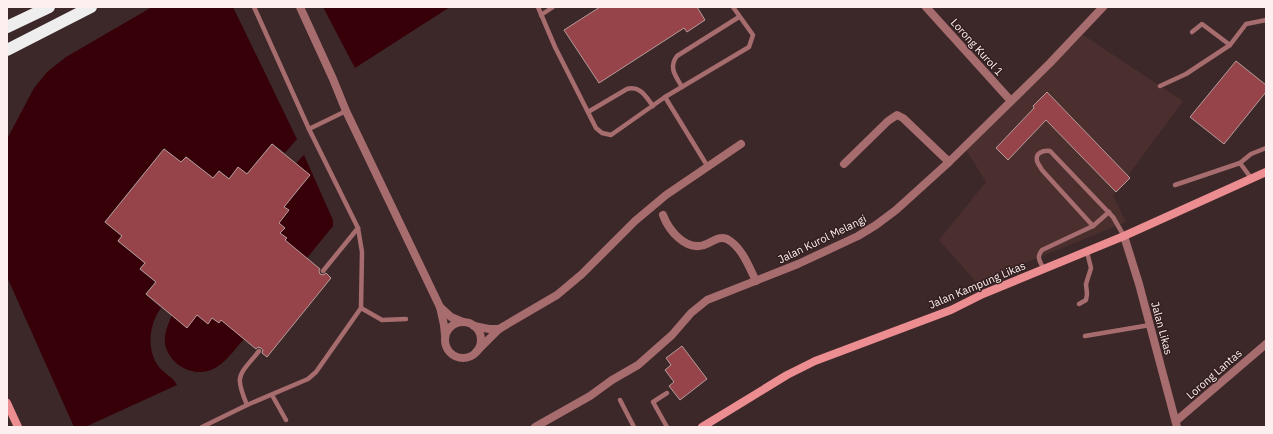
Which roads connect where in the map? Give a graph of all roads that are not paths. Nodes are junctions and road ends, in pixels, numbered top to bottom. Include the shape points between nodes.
1 (49, 7) edge
2 (91, 7) edge
3 (254, 7) edge
4 (300, 7) edge
5 (538, 7) edge
6 (553, 7) edge
7 (733, 7) edge
8 (926, 7) edge
9 (1103, 7) edge
10 (541, 15) junction
11 (739, 17) junction
12 (1266, 20) edge
13 (7, 27) edge
14 (1192, 32) dead end
15 (1230, 44) junction
16 (10, 50) edge
17 (1160, 86) dead end
18 (682, 87) junction
19 (665, 97) junction
20 (1011, 101) junction
21 (653, 106) junction
22 (346, 111) junction
23 (588, 112) junction
24 (309, 129) junction
25 (741, 144) dead end
26 (1266, 148) edge
27 (949, 162) junction
28 (1240, 163) junction
29 (844, 164) dead end
30 (708, 167) junction
31 (1266, 172) edge
32 (1251, 178) junction
33 (1176, 185) dead end
34 (1108, 212) junction
35 (664, 216) dead end
36 (1092, 226) junction
37 (358, 228) junction
38 (1124, 236) junction
39 (1087, 252) junction
40 (1044, 269) junction
41 (323, 271) dead end
42 (756, 281) junction
43 (1079, 304) dead end
44 (440, 307) junction
45 (361, 308) junction
46 (406, 319) dead end
47 (463, 322) junction
48 (474, 325) junction
49 (1150, 325) junction
50 (499, 329) junction
51 (445, 335) junction
52 (1085, 336) dead end
53 (1266, 344) edge
54 (258, 350) dead end
55 (476, 352) junction
56 (667, 393) dead end
57 (272, 395) junction
58 (620, 400) dead end
59 (7, 403) edge
60 (247, 405) junction
61 (286, 420) dead end
62 (1177, 424) edge
63 (18, 427) edge
64 (202, 427) edge
65 (535, 427) edge
66 (634, 427) edge
67 (667, 427) edge
68 (702, 427) edge

1 - 13 highway
2 - 16 highway
3 - 24 lane
4 - 22 street
5 - 10 lane
6 - 10 lane
7 - 11 lane
8 - 20 street, Lorong Kurol 1
9 - 20 street, Jalan Kurol Melangi
10 - 23 lane
11 - 18 lane via 677,56 672,63
11 - 18 lane via 753,35 749,47
12 - 15 lane via 1246,24
14 - 15 lane via 1202,24
15 - 17 lane via 1186,74
18 - 19 lane
19 - 21 lane
19 - 30 lane
20 - 27 street, Jalan Kurol Melangi
21 - 23 lane via 640,90 631,88
21 - 23 lane via 611,135 596,128
22 - 24 lane
22 - 44 street
24 - 37 lane
25 - 30 street
26 - 28 lane via 1251,154
27 - 29 street via 897,115
27 - 42 street, Jalan Kurol Melangi via 896,210 869,230 817,256
28 - 32 lane
28 - 33 lane
30 - 50 street via 666,195 635,220 582,274 557,295
31 - 32 main road, Jalan Kampung Likas
32 - 38 main road, Jalan Kampung Likas
34 - 36 lane
34 - 36 lane via 1050,152 1041,152 1037,161 1042,170
34 - 38 lane
35 - 42 street via 669,227 687,244 705,245 716,239 726,238 737,247
36 - 40 lane via 1042,250 1038,258
37 - 41 lane
37 - 45 lane via 362,252
38 - 39 main road, Jalan Kampung Likas
38 - 49 street, Jalan Likas
39 - 40 main road, Jalan Kampung Likas
39 - 43 lane via 1091,268 1086,284 1086,300
40 - 68 main road, Jalan Kampung Likas via 982,294 951,310 815,361 787,375
42 - 65 street, Jalan Kurol Melangi via 707,300 638,365
44 - 47 street
44 - 51 street
45 - 46 lane via 382,320
45 - 57 lane via 308,380
47 - 48 street
47 - 51 street via 452,325
48 - 50 street
48 - 55 street via 480,335
49 - 52 lane
49 - 62 street, Jalan Likas
50 - 55 street
51 - 55 street via 446,347 454,355 466,357
53 - 62 street, Lorong Lantas
54 - 60 lane via 239,380
56 - 67 lane via 653,402
57 - 60 lane
57 - 61 lane
58 - 66 lane
59 - 63 main road
60 - 64 lane

